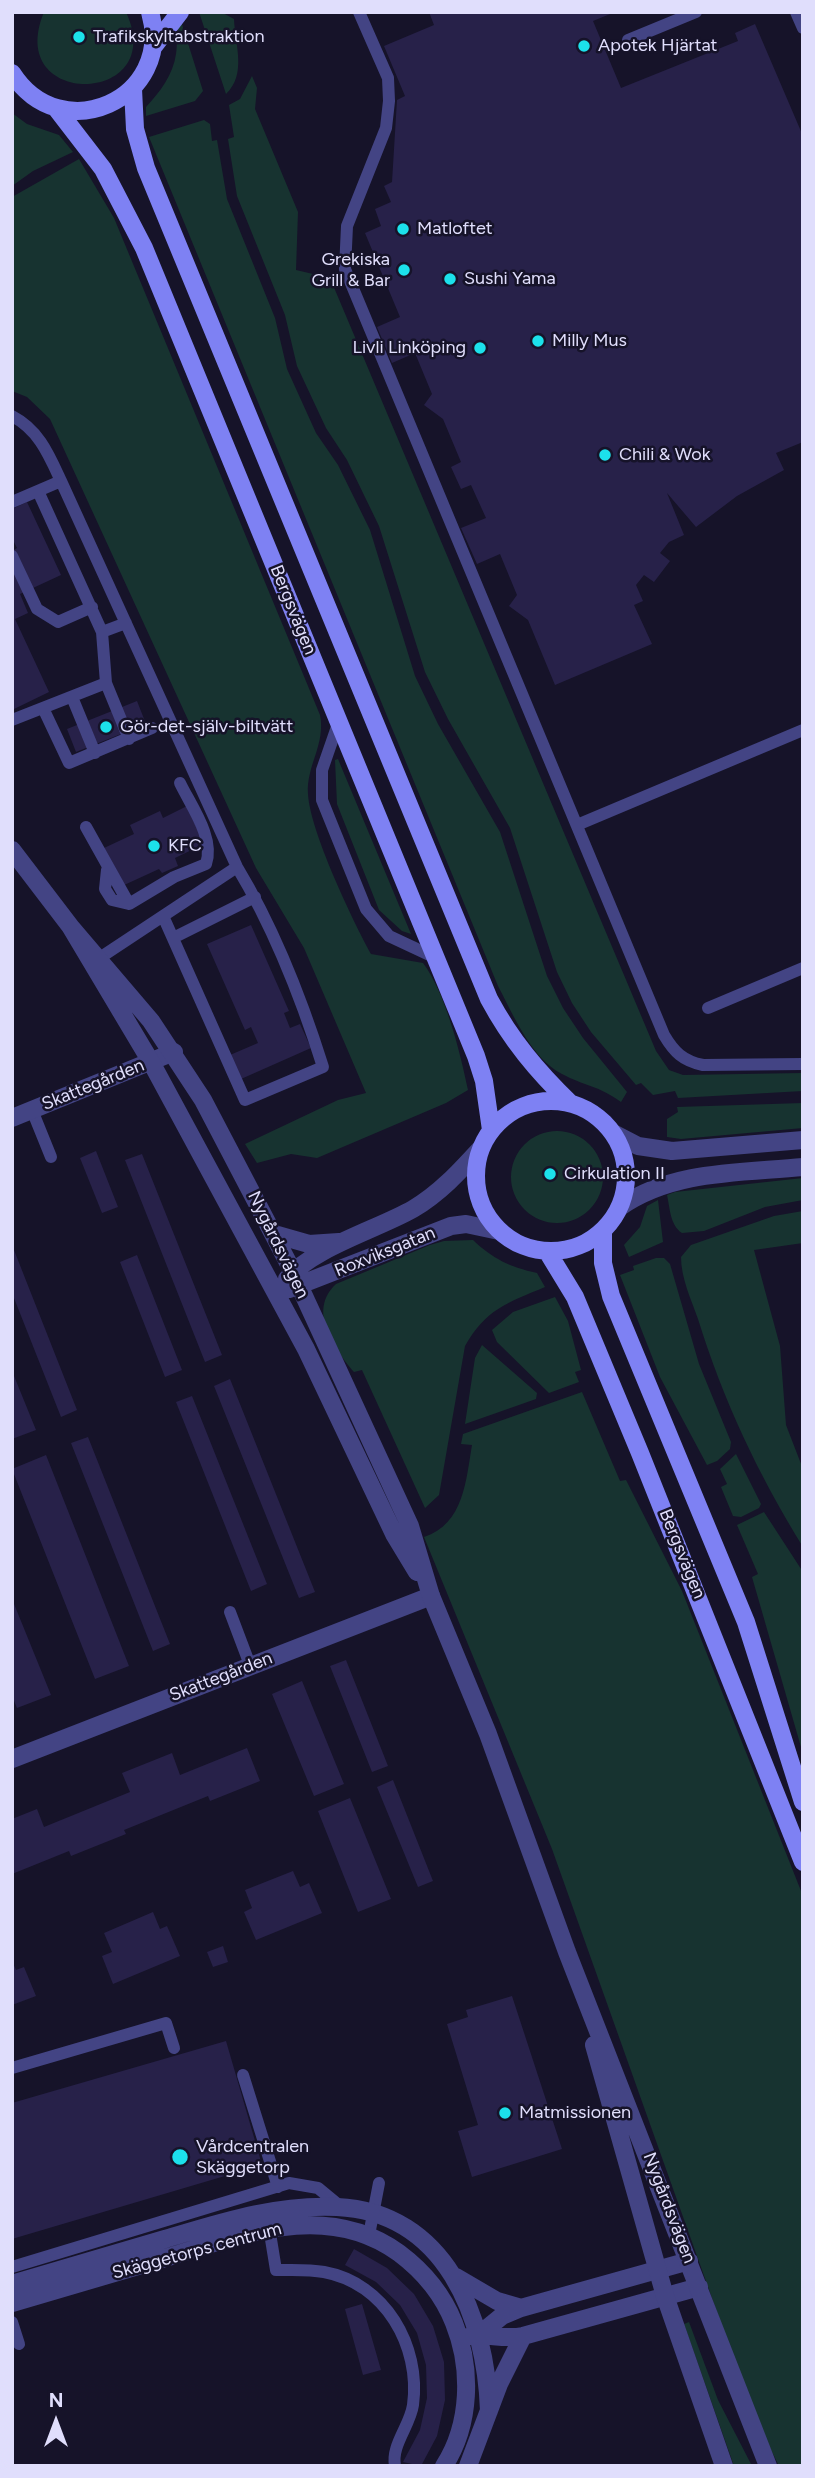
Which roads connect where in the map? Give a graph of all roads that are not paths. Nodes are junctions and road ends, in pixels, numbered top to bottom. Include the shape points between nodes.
1 (150, 12) edge
2 (180, 12) edge
3 (359, 12) edge
4 (696, 12) edge
5 (796, 12) edge
6 (803, 28) edge
7 (628, 40) dead end
8 (154, 46) junction
9 (12, 74) edge
10 (133, 89) junction
11 (18, 90) edge
12 (56, 108) junction
13 (12, 416) edge
14 (61, 481) junction
15 (37, 491) junction
16 (12, 502) edge
17 (12, 556) edge
18 (92, 607) junction
19 (126, 623) junction
20 (102, 632) junction
21 (106, 683) junction
22 (72, 697) junction
23 (43, 708) junction
24 (12, 720) edge
25 (339, 722) junction
26 (152, 728) dead end
27 (803, 730) edge
28 (129, 739) junction
29 (95, 753) junction
30 (180, 783) dead end
31 (577, 825) junction
32 (86, 827) dead end
33 (12, 850) edge
34 (237, 867) junction
35 (255, 897) junction
36 (163, 916) junction
37 (173, 938) junction
38 (436, 958) junction
39 (96, 961) junction
40 (803, 968) edge
41 (708, 1008) dead end
42 (174, 1052) junction
43 (151, 1062) junction
44 (803, 1063) edge
45 (570, 1103) junction
46 (32, 1110) junction
47 (12, 1118) edge
48 (491, 1130) junction
49 (613, 1133) junction
50 (803, 1140) edge
51 (481, 1148) junction
52 (51, 1157) dead end
53 (803, 1167) edge
54 (620, 1207) junction
55 (499, 1231) junction
56 (603, 1231) junction
57 (274, 1234) junction
58 (346, 1241) junction
59 (547, 1251) junction
60 (296, 1279) junction
61 (276, 1292) junction
62 (431, 1596) junction
63 (229, 1612) dead end
64 (250, 1665) junction
65 (12, 1759) edge
66 (803, 1802) edge
67 (803, 1863) edge
68 (567, 1952) junction
69 (174, 2048) dead end
70 (12, 2068) edge
71 (243, 2075) dead end
72 (379, 2183) dead end
73 (278, 2187) junction
74 (341, 2207) junction
75 (373, 2214) junction
76 (267, 2220) junction
77 (369, 2235) junction
78 (689, 2261) junction
79 (12, 2267) edge
80 (657, 2271) junction
81 (456, 2277) junction
82 (12, 2284) edge
83 (699, 2287) junction
84 (665, 2296) junction
85 (12, 2303) edge
86 (521, 2308) junction
87 (12, 2322) edge
88 (480, 2334) junction
89 (523, 2336) junction
90 (460, 2339) junction
91 (19, 2344) dead end
92 (489, 2411) junction
93 (395, 2466) edge
94 (444, 2466) edge
95 (468, 2466) edge
96 (724, 2466) edge
97 (768, 2466) edge

1 - 8 main road
2 - 8 main road
3 - 31 lane via 388,78 389,101 386,128 347,226 345,269
4 - 7 lane
5 - 6 lane
8 - 10 main road
9 - 11 main road
10 - 12 main road via 97,109
10 - 45 main road, Bergsvägen via 135,129 146,167 489,999 538,1072
11 - 12 main road
12 - 25 main road, Bergsvägen via 103,169 144,248
13 - 14 lane via 43,443
14 - 15 lane
14 - 19 lane
15 - 16 lane
15 - 18 lane
17 - 18 lane via 37,609 58,622
18 - 20 lane
19 - 20 lane
19 - 34 lane
20 - 21 lane
21 - 22 lane
21 - 28 lane
22 - 23 lane
22 - 29 lane
23 - 24 lane
23 - 29 lane via 69,763
25 - 38 main road, Bergsvägen
25 - 38 lane via 322,770 321,800 366,909 388,936
26 - 28 lane
27 - 31 lane
28 - 29 lane
30 - 32 lane via 208,841 206,863 129,904
31 - 44 lane via 664,1035 679,1055 703,1065
33 - 39 street, Nygårdsvägen
34 - 35 lane
34 - 36 lane
35 - 37 lane
35 - 37 lane via 298,986 323,1067 244,1100
36 - 37 lane
36 - 39 lane
38 - 48 main road, Bergsvägen via 480,1068
39 - 42 street, Nygårdsvägen
39 - 43 street, Nygårdsvägen
40 - 41 lane
42 - 43 street, Skattegården
42 - 57 street, Nygårdsvägen
43 - 46 street, Skattegården
43 - 61 street, Nygårdsvägen
45 - 48 main road via 536,1102 519,1108
45 - 49 main road via 587,1110
46 - 47 street, Skattegården
46 - 52 lane
48 - 51 main road
49 - 50 street via 638,1146 672,1151
49 - 54 main road via 626,1169
51 - 55 main road via 477,1192
51 - 58 street, Roxviksgatan via 455,1177 414,1208
53 - 54 street via 673,1181
54 - 56 main road
55 - 59 main road via 522,1245
55 - 60 street, Roxviksgatan via 466,1224 451,1226
56 - 59 main road via 577,1247
56 - 66 main road, Bergsvägen via 603,1263 611,1296 746,1622
57 - 58 street, Roxviksgatan via 309,1244
57 - 60 street, Nygårdsvägen
58 - 60 street, Roxviksgatan
59 - 67 main road, Bergsvägen via 575,1297
60 - 61 street, Roxviksgatan
60 - 62 street, Nygårdsvägen via 410,1526
61 - 62 street, Nygårdsvägen via 394,1534
62 - 64 street, Skattegården
62 - 68 street, Nygårdsvägen via 488,1734
63 - 64 lane
64 - 65 street, Skattegården
68 - 78 street, Nygårdsvägen
68 - 80 street, Nygårdsvägen
69 - 70 lane via 166,2023
71 - 73 lane
72 - 75 lane
73 - 74 lane via 306,2184
73 - 79 lane
74 - 75 street, Skäggetorps centrum
74 - 76 street, Skäggetorps centrum
75 - 77 lane
75 - 81 street, Skäggetorps centrum via 426,2245
76 - 77 street, Skäggetorps centrum
76 - 82 street, Skäggetorps centrum
76 - 85 street, Skäggetorps centrum
76 - 93 lane via 276,2270 326,2272 343,2278 381,2302 398,2324 406,2340 414,2385
77 - 90 street, Skäggetorps centrum via 428,2280 445,2304
78 - 80 street
78 - 83 street, Nygårdsvägen
80 - 84 street, Nygårdsvägen
80 - 86 street
81 - 86 street, Skäggetorps centrum via 497,2301
81 - 88 street, Skäggetorps centrum
83 - 84 street
83 - 97 street, Nygårdsvägen
84 - 89 street
84 - 96 street, Nygårdsvägen
86 - 88 street
87 - 91 lane
88 - 89 street via 494,2339
88 - 90 street
88 - 92 street, Skäggetorps centrum
89 - 92 street, Skäggetorps centrum
90 - 94 street, Skäggetorps centrum via 466,2401 455,2445
92 - 95 street, Skäggetorps centrum

